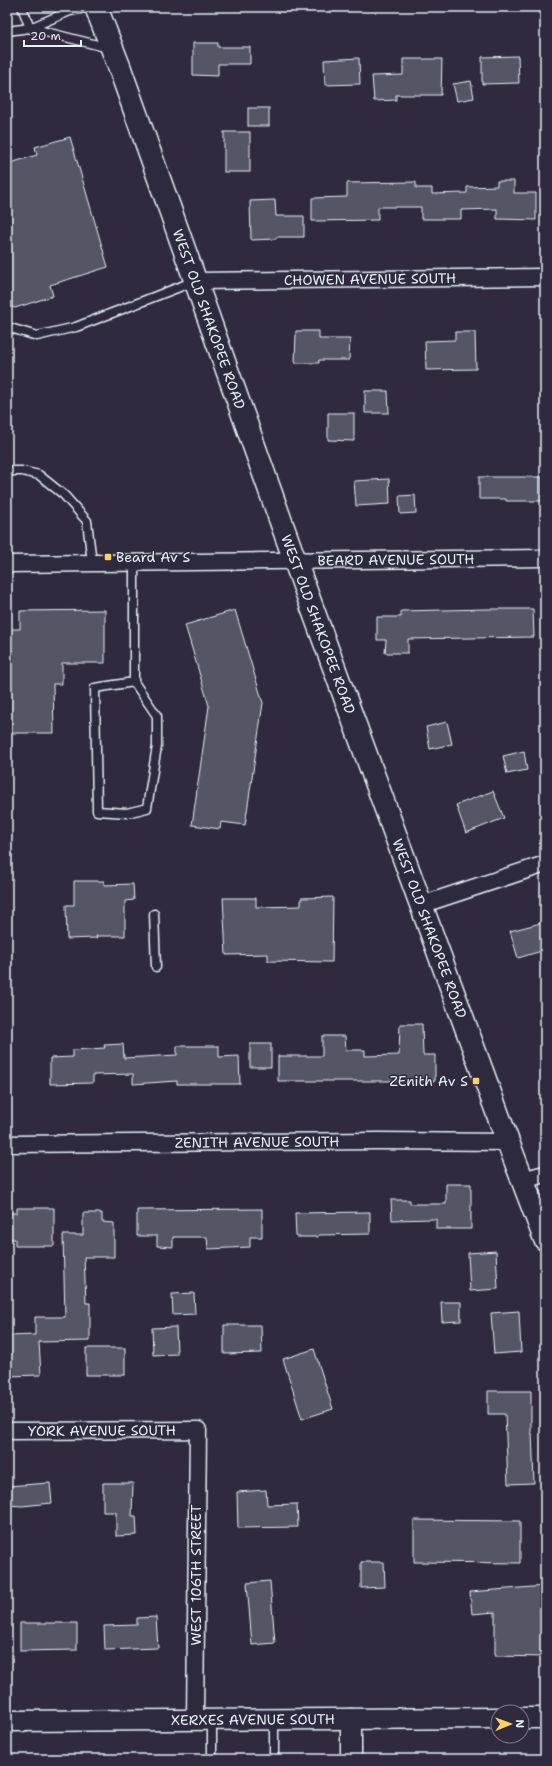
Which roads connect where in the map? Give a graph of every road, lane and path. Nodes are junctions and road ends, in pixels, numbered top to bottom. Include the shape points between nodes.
1 (22, 7) edge
2 (88, 7) edge
3 (96, 7) edge
4 (30, 28) junction
5 (7, 31) edge
6 (112, 49) junction
7 (545, 277) edge
8 (196, 281) junction
9 (7, 327) edge
10 (7, 471) edge
11 (545, 558) edge
12 (295, 560) junction
13 (134, 562) junction
14 (92, 563) junction
15 (7, 564) edge
16 (134, 682) junction
17 (545, 864) edge
18 (421, 905) junction
19 (154, 914) dead end
20 (156, 967) dead end
21 (508, 1142) junction
22 (7, 1144) edge
23 (545, 1174) edge
24 (522, 1180) junction
25 (545, 1239) edge
26 (198, 1430) joint
27 (7, 1431) edge
28 (351, 1718) junction
29 (490, 1718) edge
30 (530, 1718) edge
31 (545, 1718) edge
32 (274, 1719) junction
33 (204, 1720) junction
34 (7, 1721) edge
35 (212, 1759) edge
36 (274, 1759) edge
37 (352, 1759) edge

1 - 4 lane
2 - 4 lane via 70,11
3 - 6 main road, WEST OLD SHAKOPEE ROAD
4 - 5 lane
4 - 6 lane
6 - 8 main road, WEST OLD SHAKOPEE ROAD
7 - 8 street, CHOWEN AVENUE SOUTH
8 - 9 lane via 76,327 37,336
8 - 12 main road, WEST OLD SHAKOPEE ROAD
10 - 14 lane via 39,475 64,495 87,521
11 - 12 street, BEARD AVENUE SOUTH
12 - 13 street, BEARD AVENUE SOUTH
12 - 18 main road, WEST OLD SHAKOPEE ROAD
13 - 14 street, BEARD AVENUE SOUTH
13 - 16 lane
14 - 15 street, BEARD AVENUE SOUTH
16 - 16 lane via 157,716 157,746 147,808 127,813 96,812 95,688
17 - 18 street
18 - 21 main road, WEST OLD SHAKOPEE ROAD
19 - 20 lane
21 - 22 street, ZENITH AVENUE SOUTH
21 - 24 main road, WEST OLD SHAKOPEE ROAD
23 - 24 street
24 - 25 main road, WEST OLD SHAKOPEE ROAD
26 - 27 street, YORK AVENUE SOUTH
26 - 33 street, WEST 106TH STREET
28 - 29 street, XERXES AVENUE SOUTH
28 - 32 street, XERXES AVENUE SOUTH
28 - 37 street
30 - 31 street
32 - 33 street, XERXES AVENUE SOUTH
32 - 36 lane
33 - 34 street, XERXES AVENUE SOUTH
33 - 35 lane

